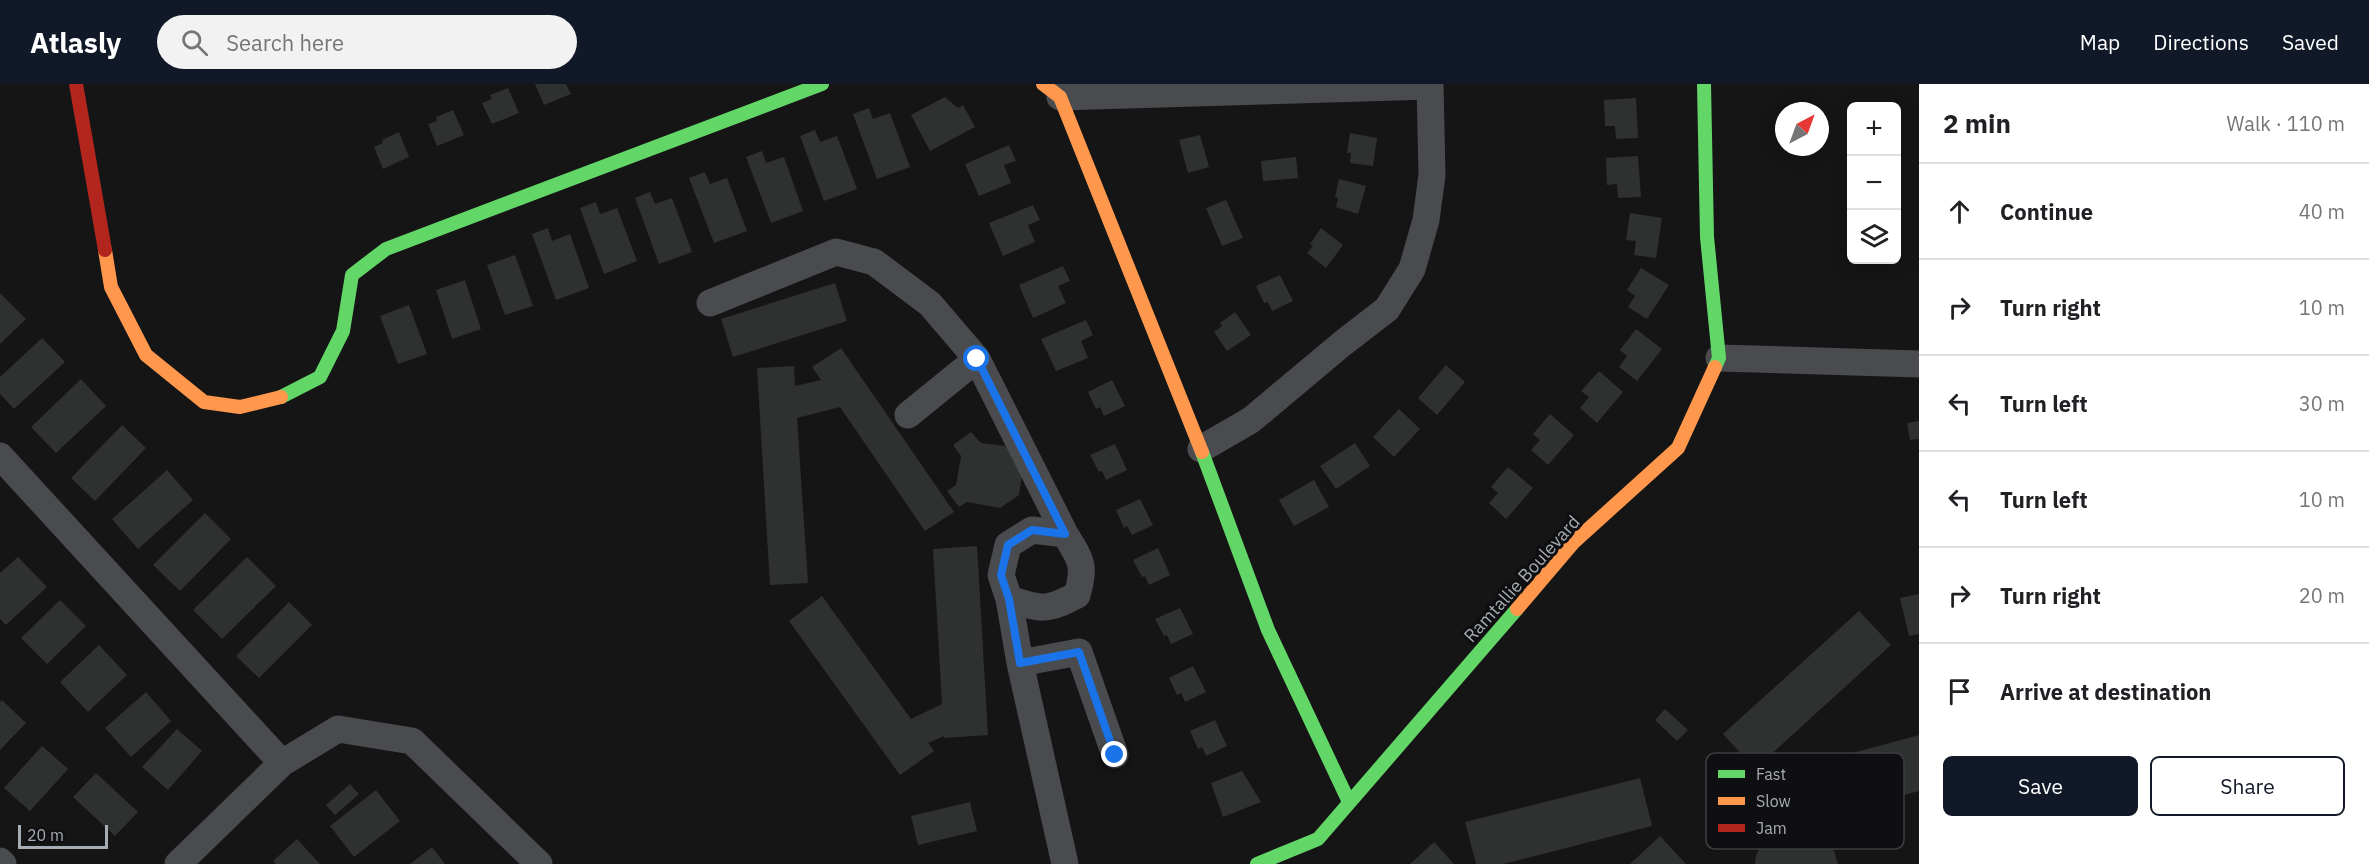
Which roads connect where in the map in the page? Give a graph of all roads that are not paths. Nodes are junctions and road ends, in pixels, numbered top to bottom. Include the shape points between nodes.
1 (76, 84) edge
2 (822, 84) edge
3 (1704, 84) edge
4 (1430, 85) edge
5 (1051, 90) edge
6 (710, 303) dead end
7 (1719, 358) junction
8 (977, 359) junction
9 (1919, 364) edge
10 (908, 415) dead end
11 (1201, 449) junction
12 (0, 456) edge
13 (1065, 534) junction
14 (1009, 599) junction
15 (1020, 663) junction
16 (1115, 755) dead end
17 (282, 763) junction
18 (1349, 802) junction
19 (0, 861) edge
20 (3, 864) edge
21 (180, 864) edge
22 (539, 864) edge
23 (1065, 864) edge
24 (1257, 864) edge

1 - 2 street via 111,287 146,355 204,402 240,407 277,399 320,377 343,331 352,275 386,249
3 - 7 street via 1707,237
4 - 5 street
4 - 11 street via 1432,175 1426,220 1412,269 1387,309 1251,420
5 - 11 street
6 - 8 street via 836,252 874,262 930,304
7 - 9 street
7 - 18 street, Ramtallie Boulevard via 1677,448 1574,542
8 - 10 street
8 - 13 street
11 - 18 street via 1268,630
12 - 17 street
13 - 14 street via 1032,530 1008,545 1001,575
13 - 14 street via 1083,573 1077,595 1054,607 1032,607
14 - 15 street
15 - 16 street via 1079,652
15 - 23 street
17 - 21 street
17 - 22 street via 338,729 411,741
18 - 24 street, Ramtallie Boulevard via 1318,839
19 - 20 street

